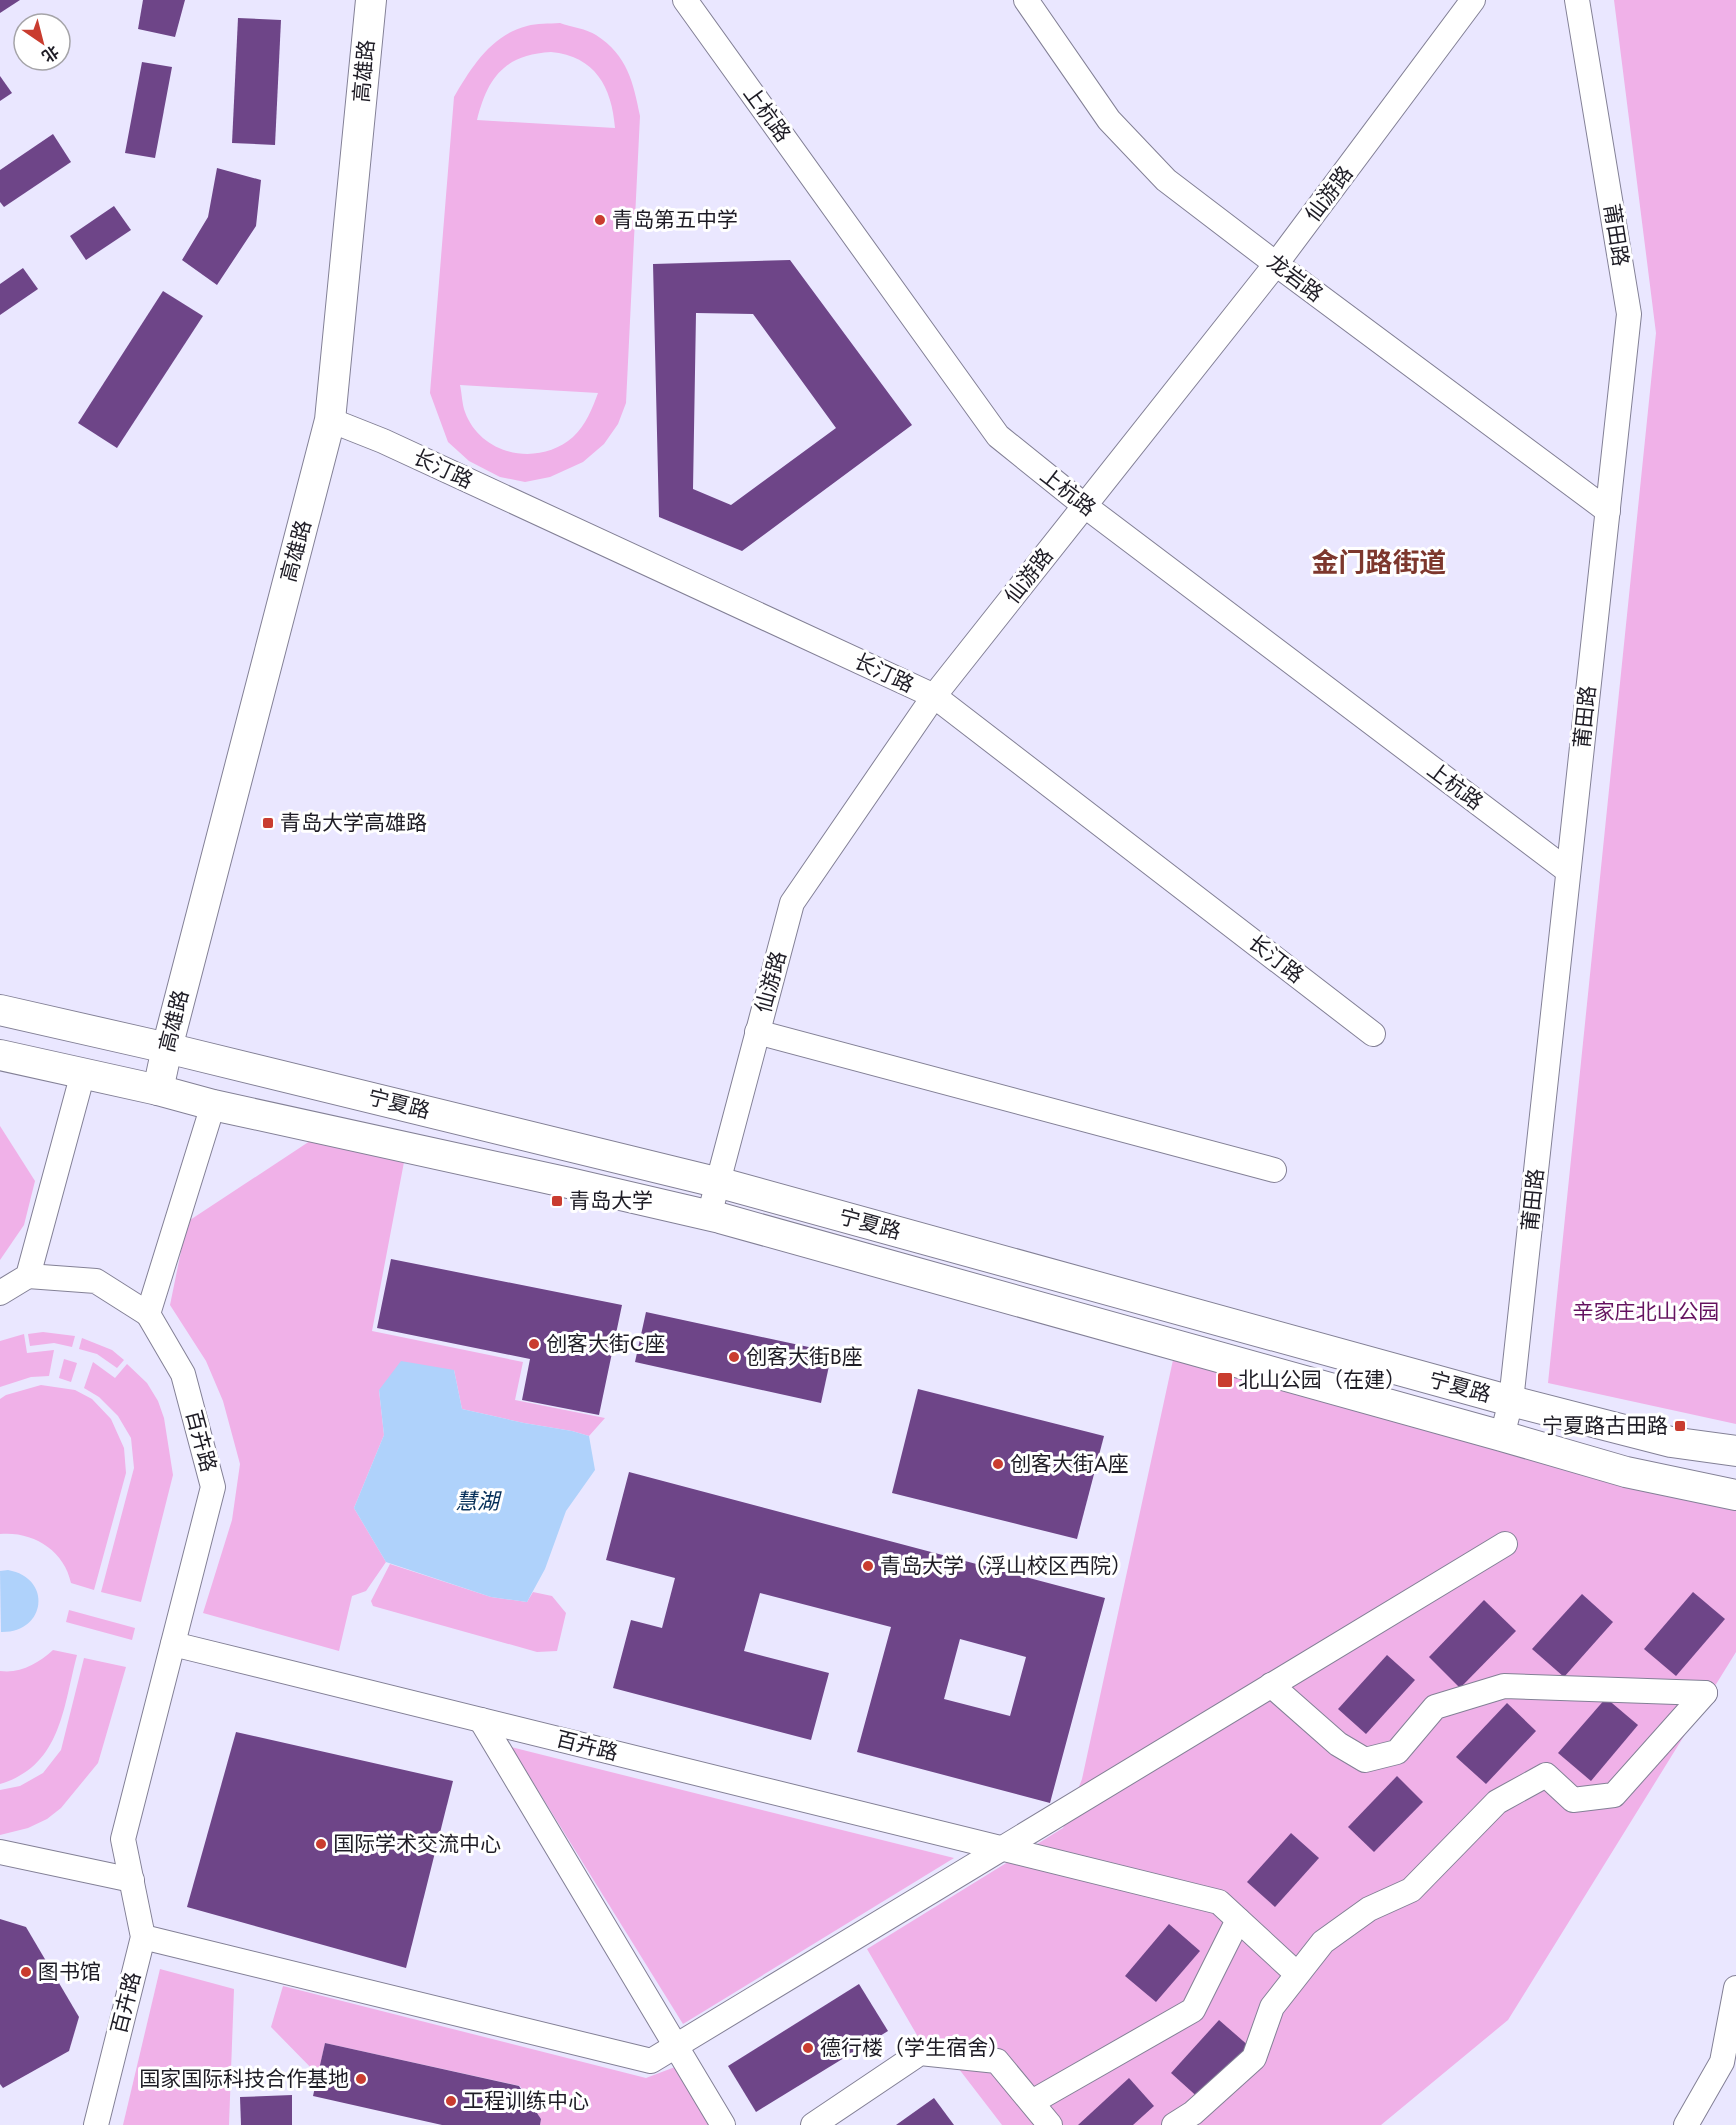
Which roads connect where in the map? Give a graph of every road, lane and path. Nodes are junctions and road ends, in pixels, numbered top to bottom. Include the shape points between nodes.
1 (370, 0) edge
2 (685, 0) edge
3 (1026, 0) edge
4 (1473, 0) edge
5 (1577, 0) edge
6 (1276, 264) junction
7 (330, 420) junction
8 (1085, 506) junction
9 (1608, 511) junction
10 (934, 696) junction
11 (1568, 871) junction
12 (0, 1010) edge
13 (757, 1032) junction
14 (1373, 1034) dead end
15 (167, 1047) junction
16 (0, 1055) edge
17 (83, 1073) junction
18 (158, 1090) junction
19 (213, 1106) junction
20 (1274, 1170) dead end
21 (717, 1182) junction
22 (709, 1216) junction
23 (28, 1276) junction
24 (0, 1293) edge
25 (148, 1314) junction
26 (1511, 1401) junction
27 (1502, 1436) junction
28 (1736, 1451) edge
29 (1736, 1495) edge
30 (1505, 1544) dead end
31 (173, 1644) junction
32 (1271, 1685) junction
33 (481, 1720) junction
34 (1001, 1848) junction
35 (0, 1852) edge
36 (132, 1880) junction
37 (1238, 1920) junction
38 (143, 1937) junction
39 (1297, 1974) junction
40 (1736, 1988) edge
41 (676, 2046) junction
42 (1032, 2102) junction
43 (96, 2125) edge
44 (723, 2125) edge
45 (813, 2125) edge
46 (1050, 2125) edge
47 (1174, 2125) edge
48 (1686, 2125) edge

1 - 7 main road, 高雄路
2 - 8 street, 上杭路 via 998,436
3 - 6 street, 龙岩路 via 1109,120 1166,180
4 - 6 street, 仙游路
5 - 9 street, 莆田路 via 1629,314
6 - 8 street, 仙游路
6 - 9 street, 龙岩路
7 - 10 street, 长汀路
7 - 15 main road, 高雄路
8 - 10 street, 仙游路
8 - 11 street, 上杭路
9 - 11 street, 莆田路
10 - 13 street, 仙游路 via 792,903
10 - 14 street, 长汀路
11 - 26 street, 莆田路
12 - 15 main road, 宁夏路
13 - 20 street
13 - 21 street, 仙游路
15 - 18 main road, 高雄路
15 - 21 main road, 宁夏路
16 - 17 main road, 宁夏路
17 - 18 main road, 宁夏路
17 - 23 street
18 - 19 main road, 宁夏路
19 - 22 main road, 宁夏路
19 - 25 street
21 - 22 street, 仙游路
21 - 26 main road, 宁夏路
22 - 27 main road, 宁夏路
23 - 24 street
23 - 25 street, 百卉路 via 96,1281
25 - 31 street, 百卉路 via 183,1374 213,1487
26 - 27 street, 莆田路
26 - 28 main road, 宁夏路 via 1671,1442
27 - 29 main road, 宁夏路 via 1626,1472
30 - 32 street
31 - 33 street, 百卉路
31 - 36 street, 百卉路 via 123,1839
32 - 34 street
32 - 39 street via 1338,1744 1365,1760 1397,1752 1435,1707 1504,1686 1705,1693 1614,1795 1572,1800 1546,1775 1497,1802 1411,1890 1369,1909 1323,1942
33 - 34 street, 百卉路
33 - 41 street
34 - 37 street, 百卉路 via 1219,1902
34 - 41 street
35 - 36 street
36 - 38 street, 百卉路
37 - 39 street, 百卉路
37 - 42 street via 1193,2010
38 - 41 street via 651,2061
38 - 43 street, 百卉路
39 - 47 street via 1272,2007 1254,2058
40 - 48 street via 1722,2062
41 - 44 street
42 - 45 street via 998,2061 920,2053
42 - 46 street

